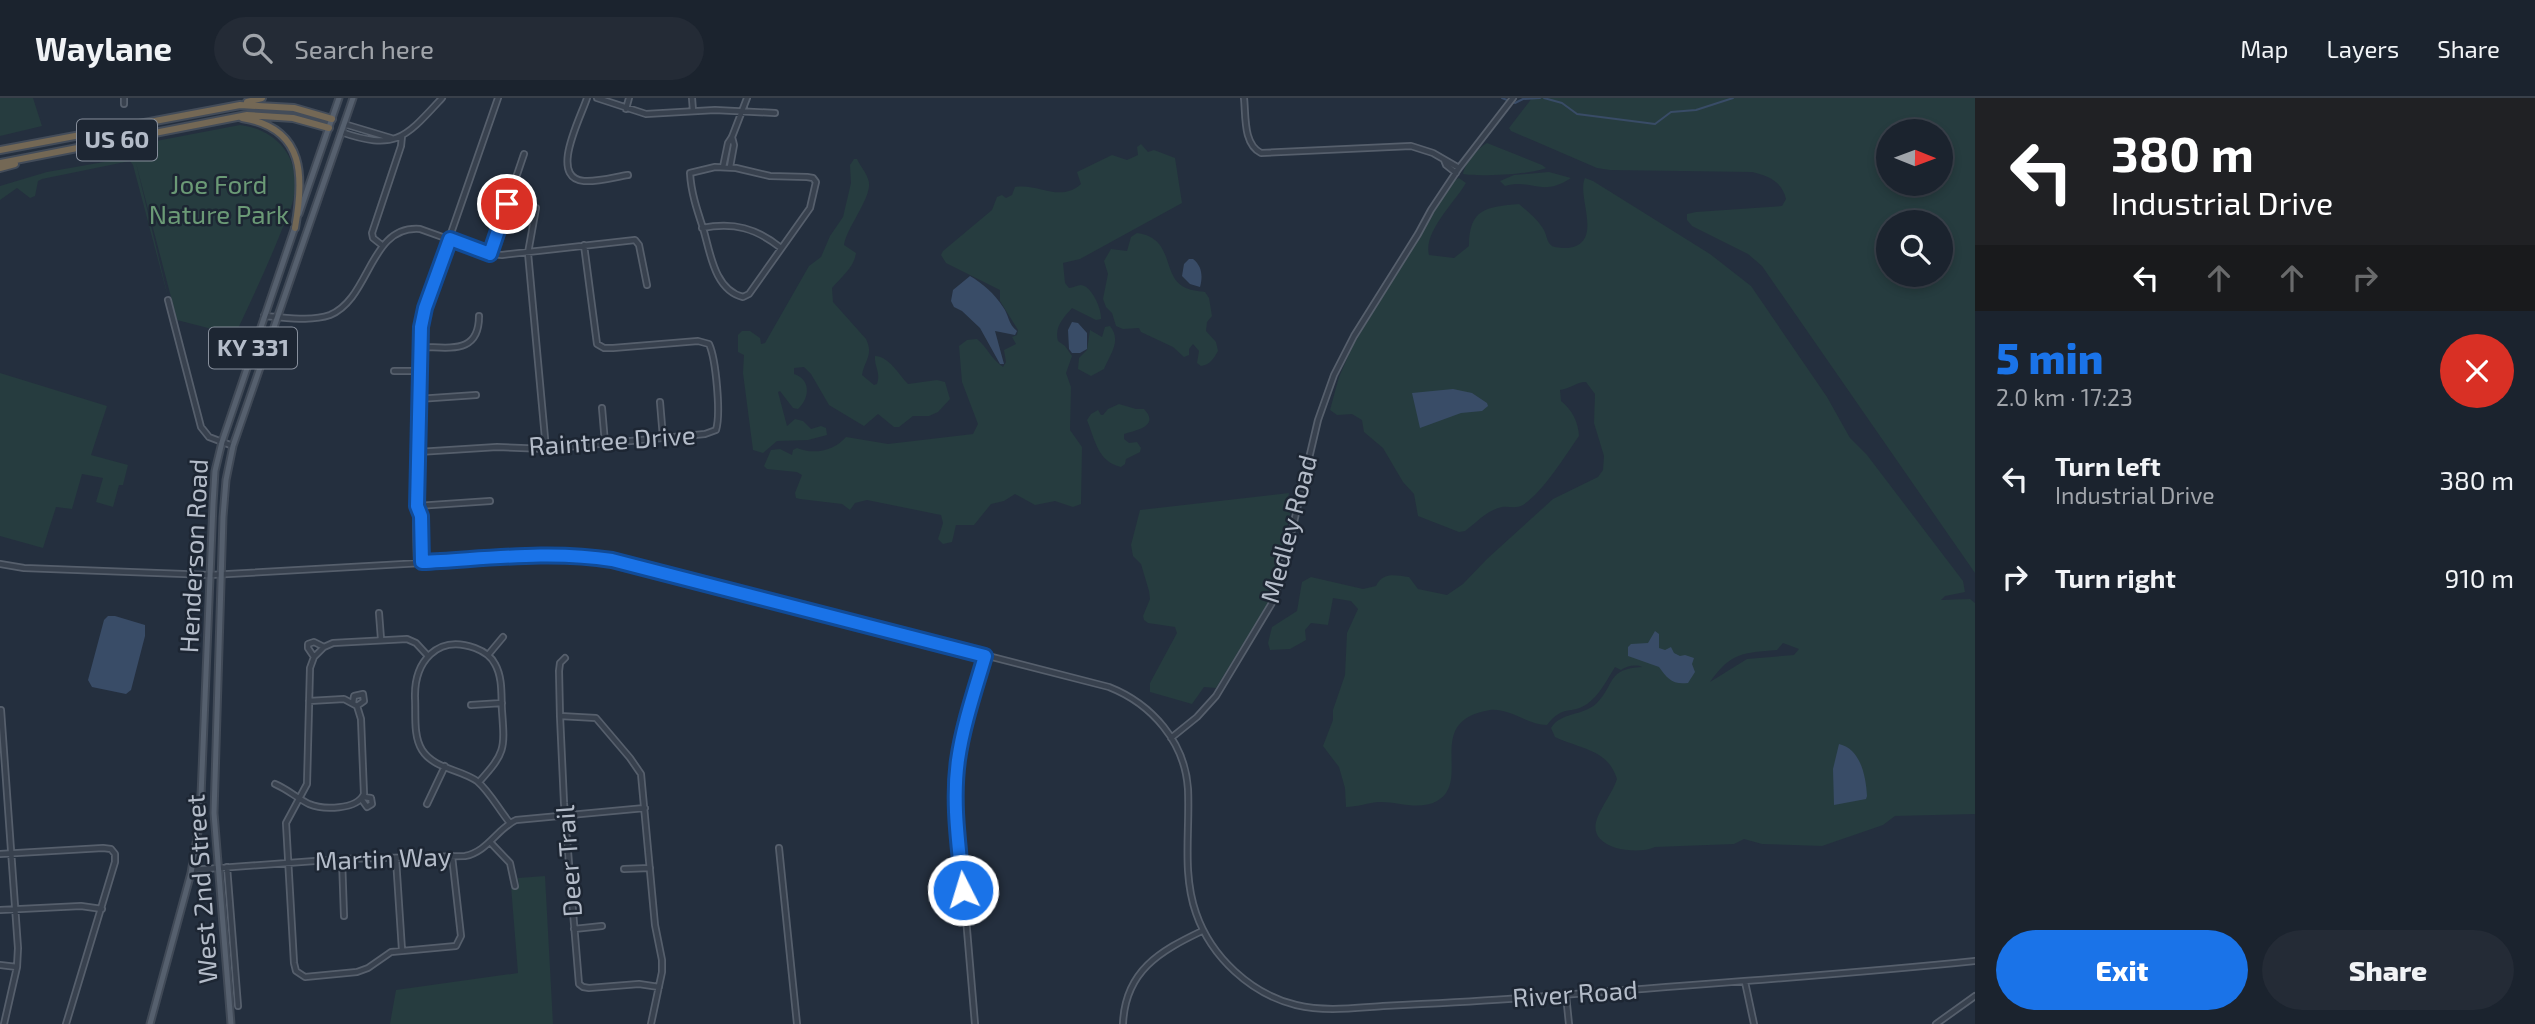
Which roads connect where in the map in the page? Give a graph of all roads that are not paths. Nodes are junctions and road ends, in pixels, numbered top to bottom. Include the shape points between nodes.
1 (262, 98) edge
2 (339, 98) edge
3 (353, 98) edge
4 (442, 98) edge
5 (498, 98) edge
6 (587, 98) edge
7 (597, 98) edge
8 (629, 98) edge
9 (692, 98) edge
10 (747, 98) edge
11 (1244, 98) edge
12 (1512, 100) edge
13 (226, 107) junction
14 (626, 109) junction
15 (693, 111) junction
16 (743, 111) junction
17 (775, 113) dead end
18 (233, 117) junction
19 (332, 119) junction
20 (344, 124) junction
21 (329, 128) junction
22 (341, 132) junction
23 (402, 136) junction
24 (732, 137) junction
25 (392, 138) junction
26 (0, 150) edge
27 (524, 155) dead end
28 (0, 165) edge
29 (723, 166) junction
30 (730, 167) junction
31 (1458, 170) junction
32 (628, 175) dead end
33 (536, 208) dead end
34 (295, 228) junction
35 (702, 228) junction
36 (450, 239) junction
37 (383, 246) junction
38 (584, 246) junction
39 (781, 247) junction
40 (527, 253) junction
41 (490, 254) junction
42 (646, 285) dead end
43 (168, 300) dead end
44 (264, 316) junction
45 (277, 316) junction
46 (479, 316) dead end
47 (420, 347) junction
48 (394, 370) dead end
49 (419, 371) junction
50 (476, 395) dead end
51 (418, 399) junction
52 (660, 402) dead end
53 (602, 408) dead end
54 (663, 438) junction
55 (222, 442) junction
56 (605, 443) junction
57 (233, 446) junction
58 (546, 449) junction
59 (418, 452) junction
60 (490, 501) dead end
61 (417, 506) junction
62 (419, 563) junction
63 (0, 564) edge
64 (221, 574) junction
65 (210, 575) junction
66 (379, 613) dead end
67 (503, 637) dead end
68 (381, 639) junction
69 (324, 647) junction
70 (488, 655) junction
71 (428, 656) junction
72 (985, 656) junction
73 (314, 657) junction
74 (565, 658) dead end
75 (309, 701) junction
76 (502, 703) junction
77 (471, 705) dead end
78 (1, 710) edge
79 (560, 716) junction
80 (1, 738) edge
81 (1171, 738) junction
82 (214, 751) joint
83 (445, 766) junction
84 (479, 782) junction
85 (275, 784) dead end
86 (0, 797) edge
87 (7, 797) junction
88 (300, 798) junction
89 (427, 804) dead end
90 (645, 808) junction
91 (565, 814) junction
92 (510, 823) junction
93 (490, 842) junction
94 (779, 848) dead end
95 (0, 853) edge
96 (10, 853) junction
97 (453, 856) junction
98 (342, 859) junction
99 (396, 859) junction
100 (289, 862) junction
101 (227, 867) junction
102 (218, 868) junction
103 (650, 868) junction
104 (624, 869) dead end
105 (192, 870) junction
106 (515, 886) dead end
107 (14, 909) junction
108 (102, 909) junction
109 (0, 911) edge
110 (344, 916) dead end
111 (602, 926) dead end
112 (574, 929) junction
113 (1202, 931) junction
114 (402, 950) junction
115 (1975, 961) edge
116 (0, 965) edge
117 (17, 967) junction
118 (1745, 982) junction
119 (659, 986) junction
120 (228, 989) junction
121 (236, 989) junction
122 (1566, 995) junction
123 (1975, 996) edge
124 (238, 1006) dead end
125 (4, 1024) edge
126 (66, 1024) edge
127 (150, 1024) edge
128 (231, 1024) edge
129 (651, 1024) edge
130 (797, 1024) edge
131 (975, 1024) edge
132 (1123, 1024) edge
133 (1569, 1024) edge
134 (1754, 1024) edge
135 (1936, 1024) edge

1 - 13 highway, US 60
2 - 19 main road, Henderson Road / KY 331
3 - 20 main road, Henderson Road
4 - 23 street
5 - 36 street
6 - 32 street via 566,159 567,169 572,177 586,181
7 - 14 street
8 - 14 street
9 - 15 street
10 - 16 street
11 - 31 street via 1249,139 1261,153 1398,145 1422,149
12 - 31 street, Medley Road
13 - 19 highway via 279,106
13 - 26 highway, US 60
14 - 15 street via 656,114
15 - 16 street
16 - 17 street
16 - 24 street
18 - 21 highway, US 60 via 277,115
18 - 28 highway, US 60
18 - 34 highway via 271,129 295,154 301,179
19 - 20 main road
19 - 21 main road, Henderson Road / KY 331
20 - 22 main road, Henderson Road
20 - 25 street
21 - 22 main road, US 60
21 - 34 main road, Henderson Road / KY 331
22 - 25 street via 375,142
22 - 45 main road, Henderson Road / KY 331
23 - 25 street
23 - 37 street via 372,233
24 - 29 street
24 - 30 street
27 - 41 street
29 - 30 street
29 - 35 street via 690,173
30 - 39 street via 815,180 810,208
31 - 81 street, Medley Road via 1364,318 1334,375 1311,442 1272,603 1216,696
33 - 40 street
34 - 44 main road, Henderson Road / KY 331
35 - 39 street via 741,227
35 - 39 street via 716,271 739,297 749,294
36 - 37 street via 410,228 394,234
36 - 41 street
36 - 47 street via 425,308
37 - 45 street via 341,308 319,317
38 - 40 street
38 - 42 street via 635,240
38 - 54 street, Raintree Drive via 600,346 698,341 711,347 716,430
40 - 41 street
40 - 58 street
43 - 55 street via 201,427
44 - 45 street
44 - 55 main road, Henderson Road / KY 331
45 - 57 main road, Henderson Road / KY 331
46 - 47 street via 478,333 470,343
47 - 49 street
48 - 49 street
49 - 51 street
50 - 51 street
51 - 59 street
52 - 54 street
53 - 56 street
54 - 56 street, Raintree Drive
55 - 57 street
55 - 65 main road, Henderson Road / KY 331 via 214,482
56 - 58 street, Raintree Drive
57 - 64 main road, Henderson Road / KY 331 via 225,492
58 - 59 street, Raintree Drive
59 - 61 street
60 - 61 street
61 - 62 street via 421,516
62 - 64 street
62 - 72 street via 546,556 612,560
63 - 65 street
64 - 65 street
64 - 82 main road, Henderson Road
65 - 105 main road, Henderson Road via 203,784
66 - 68 street
67 - 70 street
68 - 69 street
68 - 71 street via 412,640
69 - 73 street
69 - 73 street via 308,644
70 - 71 street via 454,644
70 - 76 street via 498,671
71 - 83 street via 415,687 418,740 426,755
72 - 81 street via 1121,692 1145,707
72 - 131 street via 960,748 956,800
73 - 75 street
74 - 79 street, Deer Trail via 559,671
75 - 88 street via 307,779
75 - 88 street via 344,699 355,704 361,719 365,790 362,798 350,805 322,807
76 - 77 street
76 - 84 street via 502,753
78 - 80 street
79 - 90 street via 599,721 638,768
79 - 91 street, Deer Trail
80 - 87 street
81 - 113 street via 1186,778 1188,874
82 - 102 main road, West 2nd Street
83 - 84 street
83 - 89 street
84 - 92 street
85 - 88 street
86 - 87 street
87 - 96 street
88 - 100 street via 286,823
90 - 91 street
90 - 103 street
91 - 92 street
91 - 112 street, Deer Trail
92 - 93 street, Martin Way
93 - 97 street, Martin Way via 476,853
93 - 106 street via 510,863
94 - 130 street
95 - 96 street
96 - 107 street
96 - 108 street via 111,849 116,862
97 - 99 street, Martin Way
97 - 114 street via 460,939 456,946
98 - 99 street, Martin Way
98 - 100 street, Martin Way
98 - 110 street
99 - 114 street
100 - 101 street, Martin Way
100 - 114 street via 294,963 302,976 357,972
101 - 102 street, Martin Way
101 - 121 street, West 2nd Street
102 - 105 street, Martin Way
102 - 120 main road, West 2nd Street
103 - 104 street
103 - 119 street via 662,960
105 - 127 main road, Henderson Road
107 - 108 street via 81,905
107 - 109 street
107 - 117 street
108 - 126 street
111 - 112 street
112 - 119 street, Deer Trail via 580,986
113 - 122 street, River Road via 1244,979 1277,998 1307,1007
113 - 132 street via 1168,948 1144,968 1129,995
115 - 118 street, River Road
116 - 117 street
117 - 125 street
118 - 122 street, River Road
118 - 134 street
119 - 129 street
120 - 121 street
120 - 128 main road, West 2nd Street
121 - 124 street, West 2nd Street
122 - 133 street
123 - 135 street

